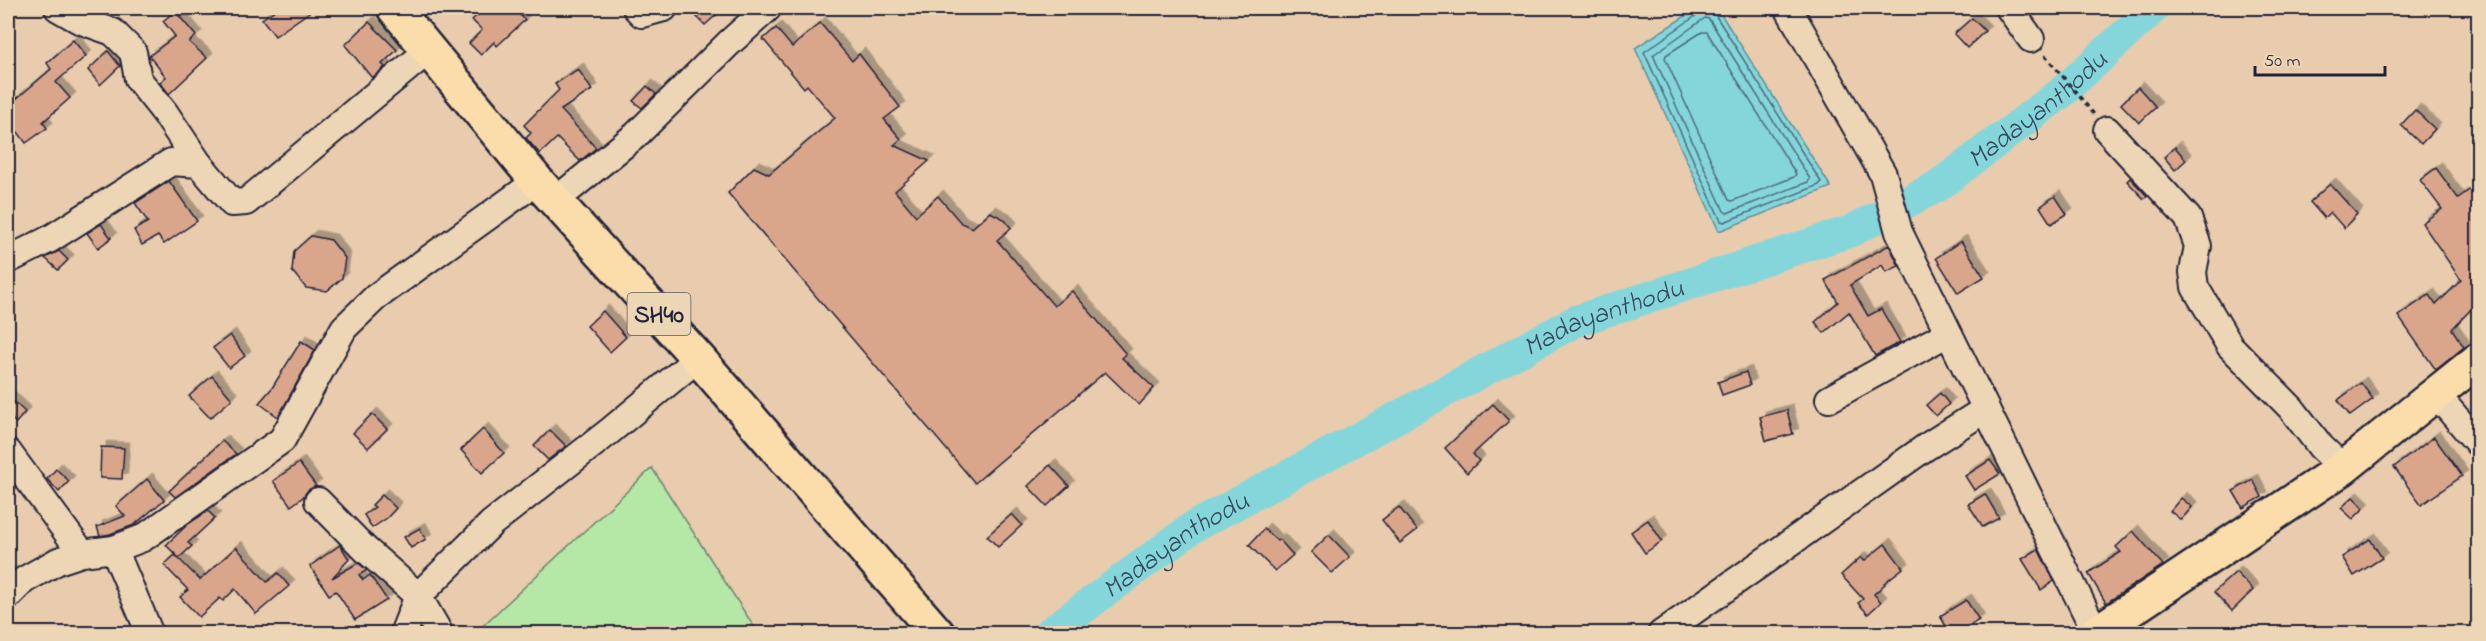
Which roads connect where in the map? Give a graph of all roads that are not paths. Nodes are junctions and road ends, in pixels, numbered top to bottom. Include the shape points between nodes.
1 (58, 8) edge
2 (394, 8) edge
3 (636, 8) edge
4 (664, 8) edge
5 (768, 8) edge
6 (1788, 8) edge
7 (2009, 8) edge
8 (2031, 39) road end
9 (429, 50) junction
10 (2107, 130) road end
11 (199, 164) junction
12 (547, 190) junction
13 (8, 260) edge
14 (1948, 333) junction
15 (698, 358) junction
16 (2478, 360) edge
17 (2435, 393) junction
18 (1829, 399) dead end
19 (1986, 409) junction
20 (2478, 443) edge
21 (8, 452) edge
22 (2343, 468) junction
23 (318, 501) dead end
24 (114, 549) junction
25 (82, 553) junction
26 (8, 596) edge
27 (418, 596) junction
28 (932, 627) edge
29 (150, 633) edge
30 (402, 633) edge
31 (440, 633) edge
32 (1661, 633) edge
33 (2096, 633) edge

1 - 11 street via 113,32 133,52 138,79
2 - 9 main road, SH40
3 - 4 street via 642,14
5 - 12 street via 636,135
6 - 14 street via 1883,174 1899,232
7 - 8 street
9 - 11 street via 246,202 232,203
9 - 12 main road, SH40
10 - 22 street via 2188,218 2198,246 2193,272 2195,287 2230,346
11 - 13 street via 171,162 50,239
12 - 15 main road, SH40
12 - 24 street via 376,297 344,328 282,440 143,538
14 - 18 street
14 - 19 street
15 - 27 street via 492,523
15 - 28 main road, SH40
16 - 17 main road
17 - 20 street
17 - 22 main road
19 - 32 street
19 - 33 street
21 - 25 street
22 - 33 main road
23 - 27 street
24 - 25 street
24 - 29 street
25 - 26 street via 24,580
27 - 30 street
27 - 31 street

